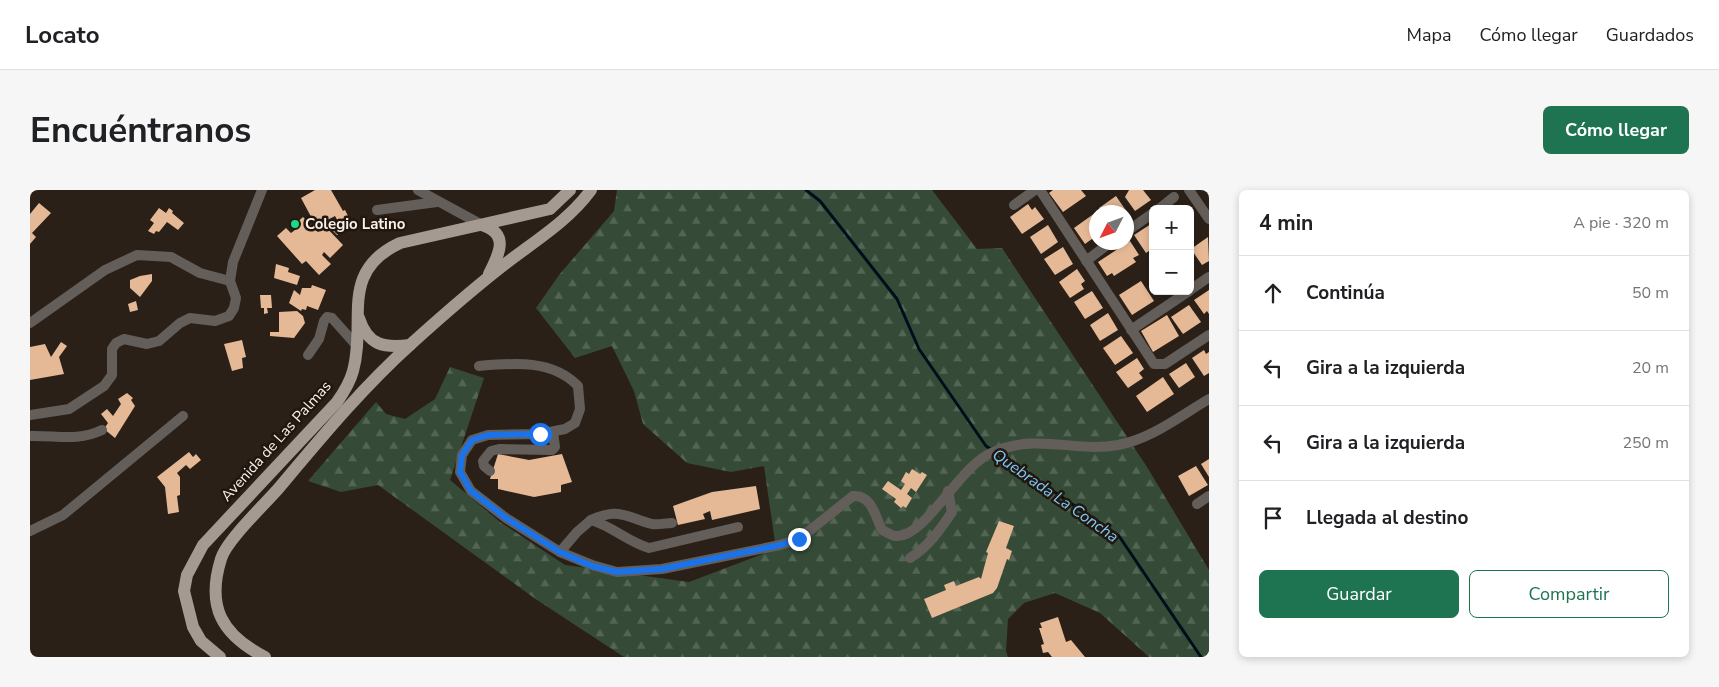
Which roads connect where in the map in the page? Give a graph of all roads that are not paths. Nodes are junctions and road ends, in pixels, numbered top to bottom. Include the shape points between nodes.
1 (262, 190) edge
2 (418, 190) edge
3 (570, 190) edge
4 (591, 190) edge
5 (1035, 190) edge
6 (1040, 190) edge
7 (1189, 190) edge
8 (1174, 197) dead end
9 (437, 202) junction
10 (1014, 205) dead end
11 (1164, 205) edge
12 (377, 210) dead end
13 (1149, 216) edge
14 (1209, 219) edge
15 (482, 225) junction
16 (1134, 226) edge
17 (1101, 250) edge
18 (1086, 261) junction
19 (1209, 278) edge
20 (487, 279) junction
21 (230, 281) junction
22 (1194, 288) edge
23 (1183, 295) edge
24 (356, 308) junction
25 (30, 323) edge
26 (1131, 330) junction
27 (1209, 335) edge
28 (410, 345) junction
29 (357, 346) junction
30 (308, 355) dead end
31 (479, 366) dead end
32 (1209, 399) edge
33 (30, 415) edge
34 (183, 416) dead end
35 (102, 430) dead end
36 (553, 432) junction
37 (30, 436) edge
38 (490, 471) dead end
39 (948, 491) junction
40 (1209, 496) edge
41 (1197, 504) dead end
42 (591, 520) junction
43 (672, 523) dead end
44 (738, 526) dead end
45 (30, 531) edge
46 (560, 552) junction
47 (910, 558) dead end
48 (220, 657) edge
49 (264, 657) edge

1 - 21 street via 233,262
2 - 9 street
3 - 15 main road, Avenida de Las Palmas via 550,208
4 - 20 main road, Avenida de Las Palmas via 567,218
5 - 10 street
6 - 18 street
7 - 14 street
8 - 11 street
9 - 12 street
9 - 15 street
13 - 16 street
15 - 20 main road via 492,229 500,245 499,256
15 - 24 main road, Avenida de Las Palmas via 417,237 390,248 368,266 358,291
17 - 18 street
18 - 26 street
19 - 22 street
20 - 28 main road, Avenida de Las Palmas
21 - 25 street via 200,273 171,256 138,255 105,270
21 - 33 street via 236,298 229,316 215,321 190,318 159,341 147,344 124,339 112,349 112,375 104,386 70,409
23 - 26 street
24 - 28 main road via 361,325 379,345
24 - 29 main road, Avenida de Las Palmas
26 - 27 street via 1158,366
28 - 49 main road, Avenida de Las Palmas via 336,420 221,556 215,589 220,619 236,639
29 - 30 street via 327,316
29 - 48 main road, Avenida de Las Palmas via 349,382 337,402 203,545 187,575 184,591 193,627 201,641
31 - 36 street via 518,363 551,369 572,380 578,386 580,408 575,423
32 - 39 street via 1144,438 1117,445 1025,442 990,453 966,471
34 - 45 street via 63,515
35 - 37 street via 90,436 70,439
36 - 38 street via 552,450 491,451 483,461
36 - 46 street via 488,435 472,440 462,455 460,472 471,491
39 - 46 street via 924,523 908,534 896,536 882,530 868,500 859,495 841,503 799,539 662,569 617,572 592,566
39 - 47 street via 952,512 930,542
40 - 41 street
42 - 43 street via 606,513 633,516 654,524
42 - 44 street via 650,548
42 - 46 street

